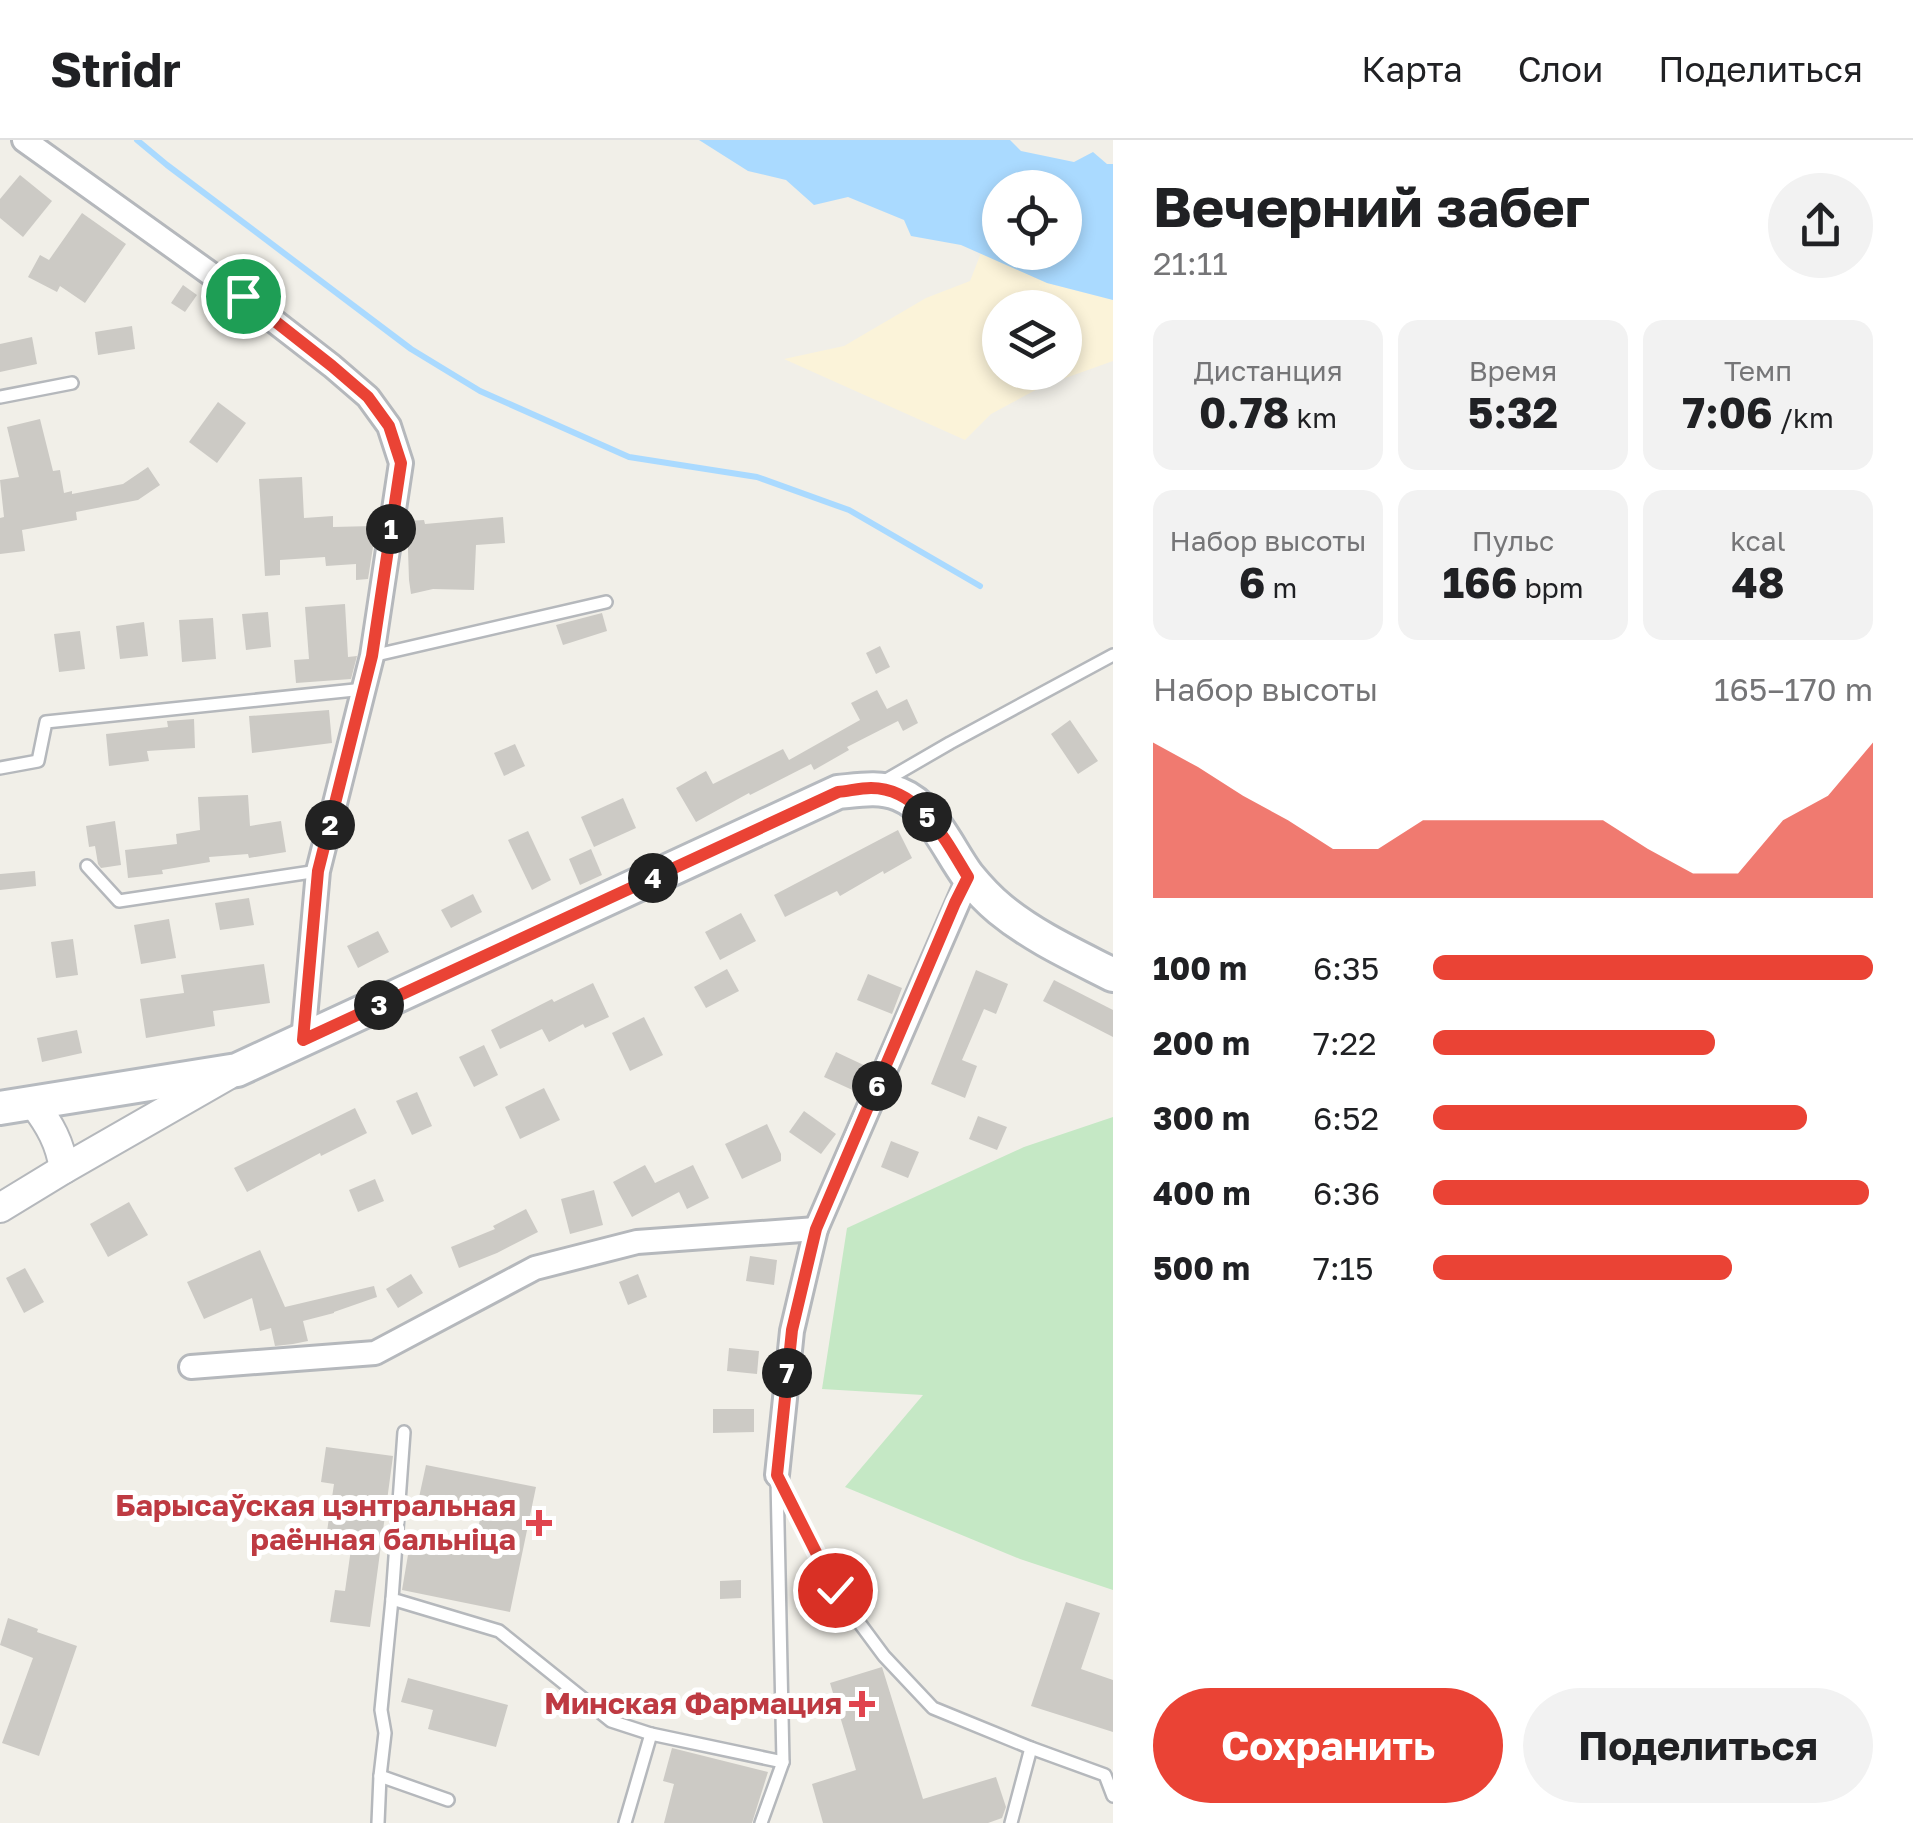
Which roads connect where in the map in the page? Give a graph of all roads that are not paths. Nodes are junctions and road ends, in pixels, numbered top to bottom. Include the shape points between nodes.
1 (24, 140) edge
2 (72, 383) dead end
3 (0, 397) edge
4 (606, 602) dead end
5 (1113, 655) edge
6 (372, 656) junction
7 (364, 689) junction
8 (0, 768) edge
9 (873, 788) junction
10 (87, 866) dead end
11 (318, 871) junction
12 (968, 877) junction
13 (1113, 975) edge
14 (303, 1040) junction
15 (237, 1070) junction
16 (34, 1104) junction
17 (0, 1108) edge
18 (64, 1169) junction
19 (0, 1208) edge
20 (816, 1229) junction
21 (191, 1367) dead end
22 (404, 1432) dead end
23 (777, 1475) junction
24 (392, 1600) junction
25 (651, 1734) junction
26 (1031, 1748) junction
27 (783, 1762) junction
28 (380, 1776) junction
29 (1113, 1796) edge
30 (448, 1800) dead end
31 (378, 1823) edge
32 (626, 1823) edge
33 (762, 1823) edge
34 (1010, 1823) edge

1 - 6 street via 318,354 368,397 389,426 401,463
2 - 3 lane
4 - 6 lane
5 - 9 lane
6 - 7 street
7 - 8 lane via 46,722 38,762
7 - 11 street
9 - 12 main road via 919,806
9 - 14 main road via 838,792
10 - 11 lane via 119,901
11 - 14 street
12 - 13 main road via 1033,934
12 - 20 street
14 - 15 main road
15 - 16 main road
15 - 18 street
16 - 17 main road
16 - 18 street via 54,1134
18 - 19 street
20 - 21 street via 637,1242 535,1268 375,1353
20 - 23 street via 792,1330
22 - 24 lane
23 - 26 lane via 835,1590 884,1656 933,1708
23 - 27 lane
24 - 25 lane via 499,1631 611,1721
24 - 28 lane
25 - 27 lane
25 - 32 lane
26 - 29 lane via 1105,1775
26 - 34 lane
27 - 33 lane
28 - 30 lane
28 - 31 lane

